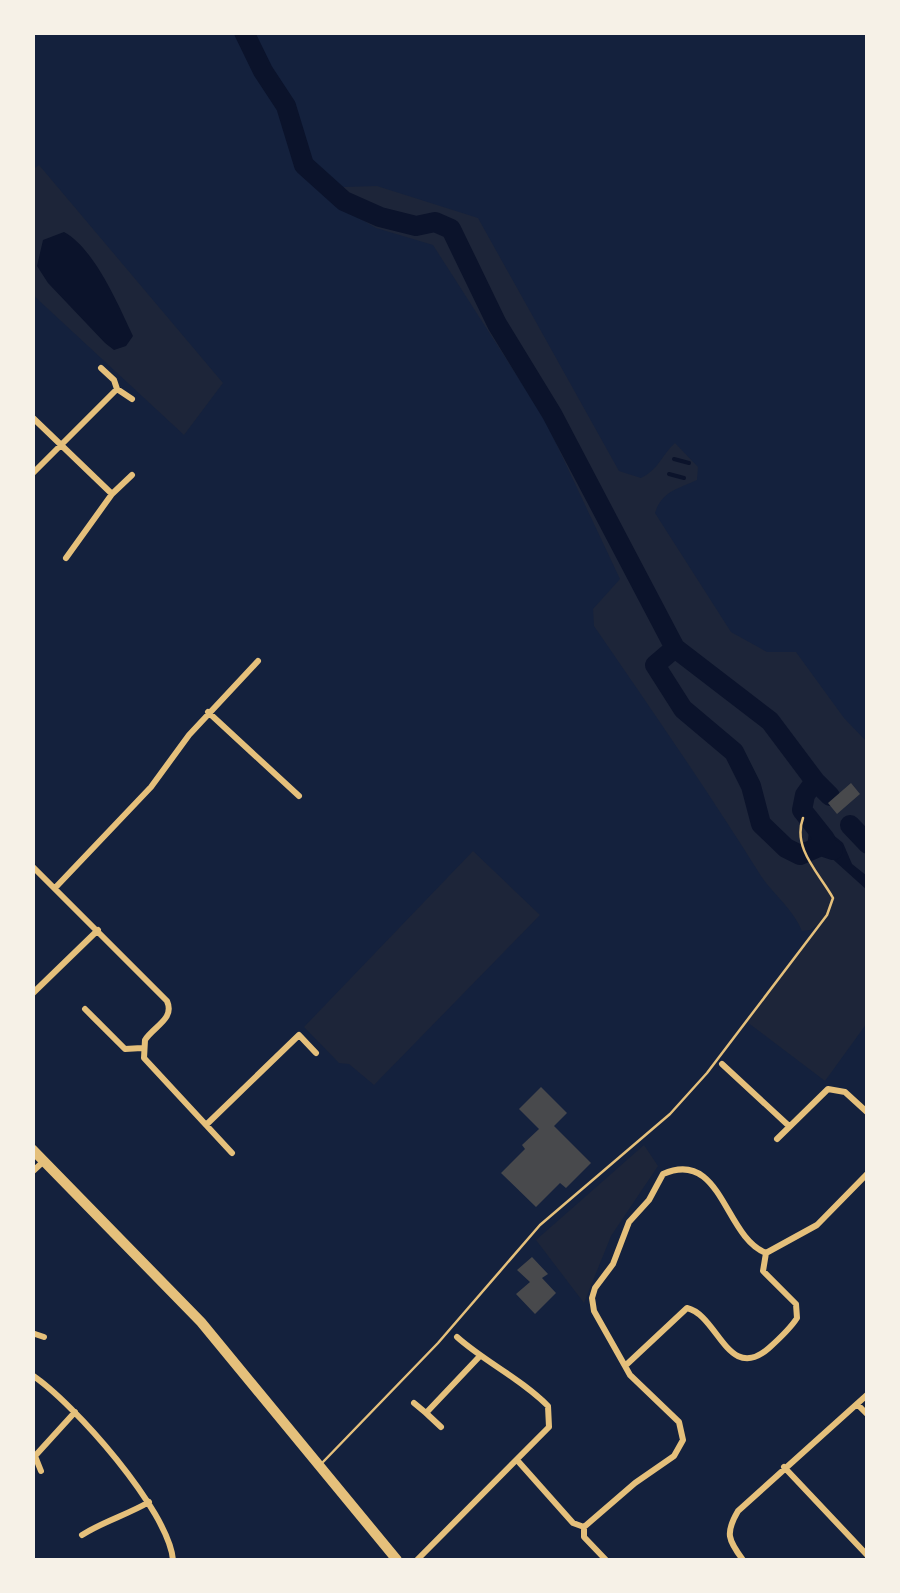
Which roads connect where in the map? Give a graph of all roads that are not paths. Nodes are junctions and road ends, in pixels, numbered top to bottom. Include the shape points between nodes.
1 (101, 368) dead end
2 (117, 389) junction
3 (132, 399) dead end
4 (32, 417) edge
5 (62, 445) junction
6 (32, 474) edge
7 (132, 474) dead end
8 (112, 494) junction
9 (66, 558) dead end
10 (258, 661) dead end
11 (208, 712) junction
12 (300, 796) dead end
13 (804, 818) dead end
14 (32, 866) edge
15 (54, 888) junction
16 (98, 930) junction
17 (32, 994) edge
18 (85, 1008) dead end
19 (142, 1048) junction
20 (316, 1052) dead end
21 (722, 1064) dead end
22 (868, 1113) edge
23 (206, 1125) junction
24 (790, 1126) junction
25 (778, 1139) dead end
26 (32, 1149) edge
27 (232, 1153) dead end
28 (44, 1161) junction
29 (32, 1172) edge
30 (868, 1173) edge
31 (766, 1253) junction
32 (32, 1333) edge
33 (44, 1337) dead end
34 (457, 1337) dead end
35 (480, 1357) junction
36 (625, 1366) junction
37 (32, 1375) edge
38 (868, 1394) edge
39 (414, 1402) dead end
40 (858, 1404) junction
41 (75, 1412) junction
42 (426, 1413) junction
43 (868, 1415) edge
44 (441, 1427) dead end
45 (34, 1456) edge
46 (517, 1460) junction
47 (318, 1466) junction
48 (784, 1467) junction
49 (41, 1472) dead end
50 (149, 1502) junction
51 (584, 1527) junction
52 (82, 1535) dead end
53 (868, 1556) edge
54 (174, 1560) edge
55 (397, 1560) edge
56 (417, 1560) edge
57 (606, 1560) edge
58 (742, 1560) edge

1 - 2 street
2 - 3 street
2 - 5 street
4 - 5 street
5 - 6 street
5 - 8 street
7 - 8 street
8 - 9 street
10 - 11 street
11 - 12 street
11 - 15 street via 152,787
13 - 47 lane via 801,843 833,898 827,914 666,1118 540,1225
14 - 15 street
15 - 16 street
16 - 17 street
16 - 19 street via 170,1008
18 - 19 street via 125,1049
19 - 23 street via 152,1070
20 - 23 street via 299,1035
21 - 24 street
22 - 24 street via 845,1092 828,1089
23 - 27 street
24 - 25 street
26 - 28 main road
28 - 29 street
28 - 47 main road via 201,1322
30 - 31 street via 817,1225
31 - 36 street via 766,1275 798,1310 762,1354 734,1355 687,1308
31 - 36 street via 752,1244 700,1173 683,1168 663,1174 629,1222 592,1298
32 - 33 street
34 - 35 street
35 - 42 street
35 - 46 street via 548,1406 549,1426
36 - 51 street via 679,1422 683,1440 674,1456
37 - 41 street
38 - 40 street
39 - 42 street
40 - 43 street
40 - 48 street
41 - 45 street
41 - 50 street
42 - 44 street
45 - 49 street
46 - 51 street
46 - 56 street
47 - 55 main road
48 - 53 street
48 - 58 street via 728,1529
50 - 52 street
50 - 54 street
51 - 57 street via 584,1537

